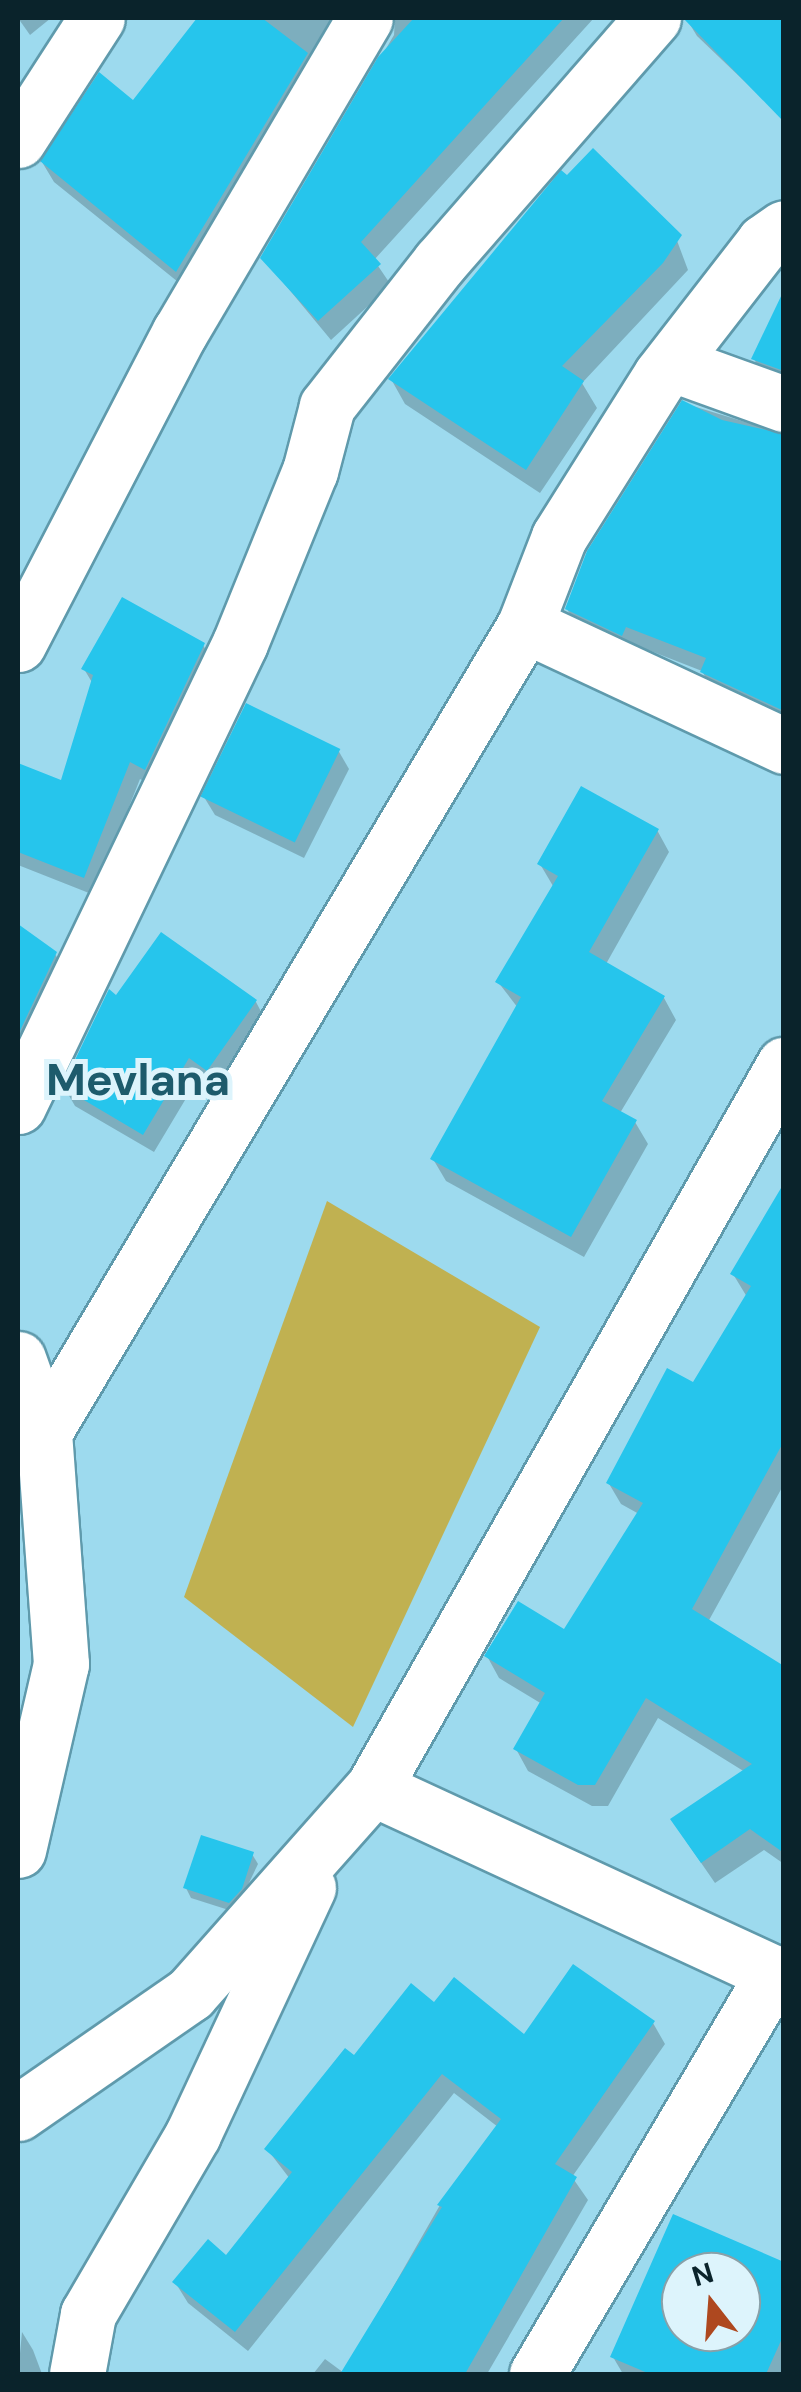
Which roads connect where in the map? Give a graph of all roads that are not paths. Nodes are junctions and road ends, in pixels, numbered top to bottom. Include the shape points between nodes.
1 (97, 18) edge
2 (365, 18) edge
3 (653, 18) edge
4 (18, 140) edge
5 (784, 228) edge
6 (673, 364) junction
7 (784, 404) edge
8 (525, 625) junction
9 (18, 644) edge
10 (784, 746) edge
11 (784, 1065) edge
12 (18, 1106) edge
13 (18, 1359) edge
14 (44, 1432) junction
15 (373, 1788) junction
16 (332, 1834) junction
17 (18, 1850) edge
18 (779, 1975) edge
19 (18, 2113) edge
20 (77, 2374) edge
21 (537, 2374) edge

1 - 4 street
2 - 9 street via 180,332
3 - 12 street via 440,262 327,406 310,471 240,643
5 - 6 street via 764,242
6 - 7 street
6 - 8 street via 559,537
8 - 10 street
8 - 14 street
11 - 15 street
13 - 14 street
14 - 17 street via 61,1664
15 - 16 street
15 - 18 street
16 - 19 street via 190,1994
16 - 20 street via 194,2134 88,2314
18 - 21 street

